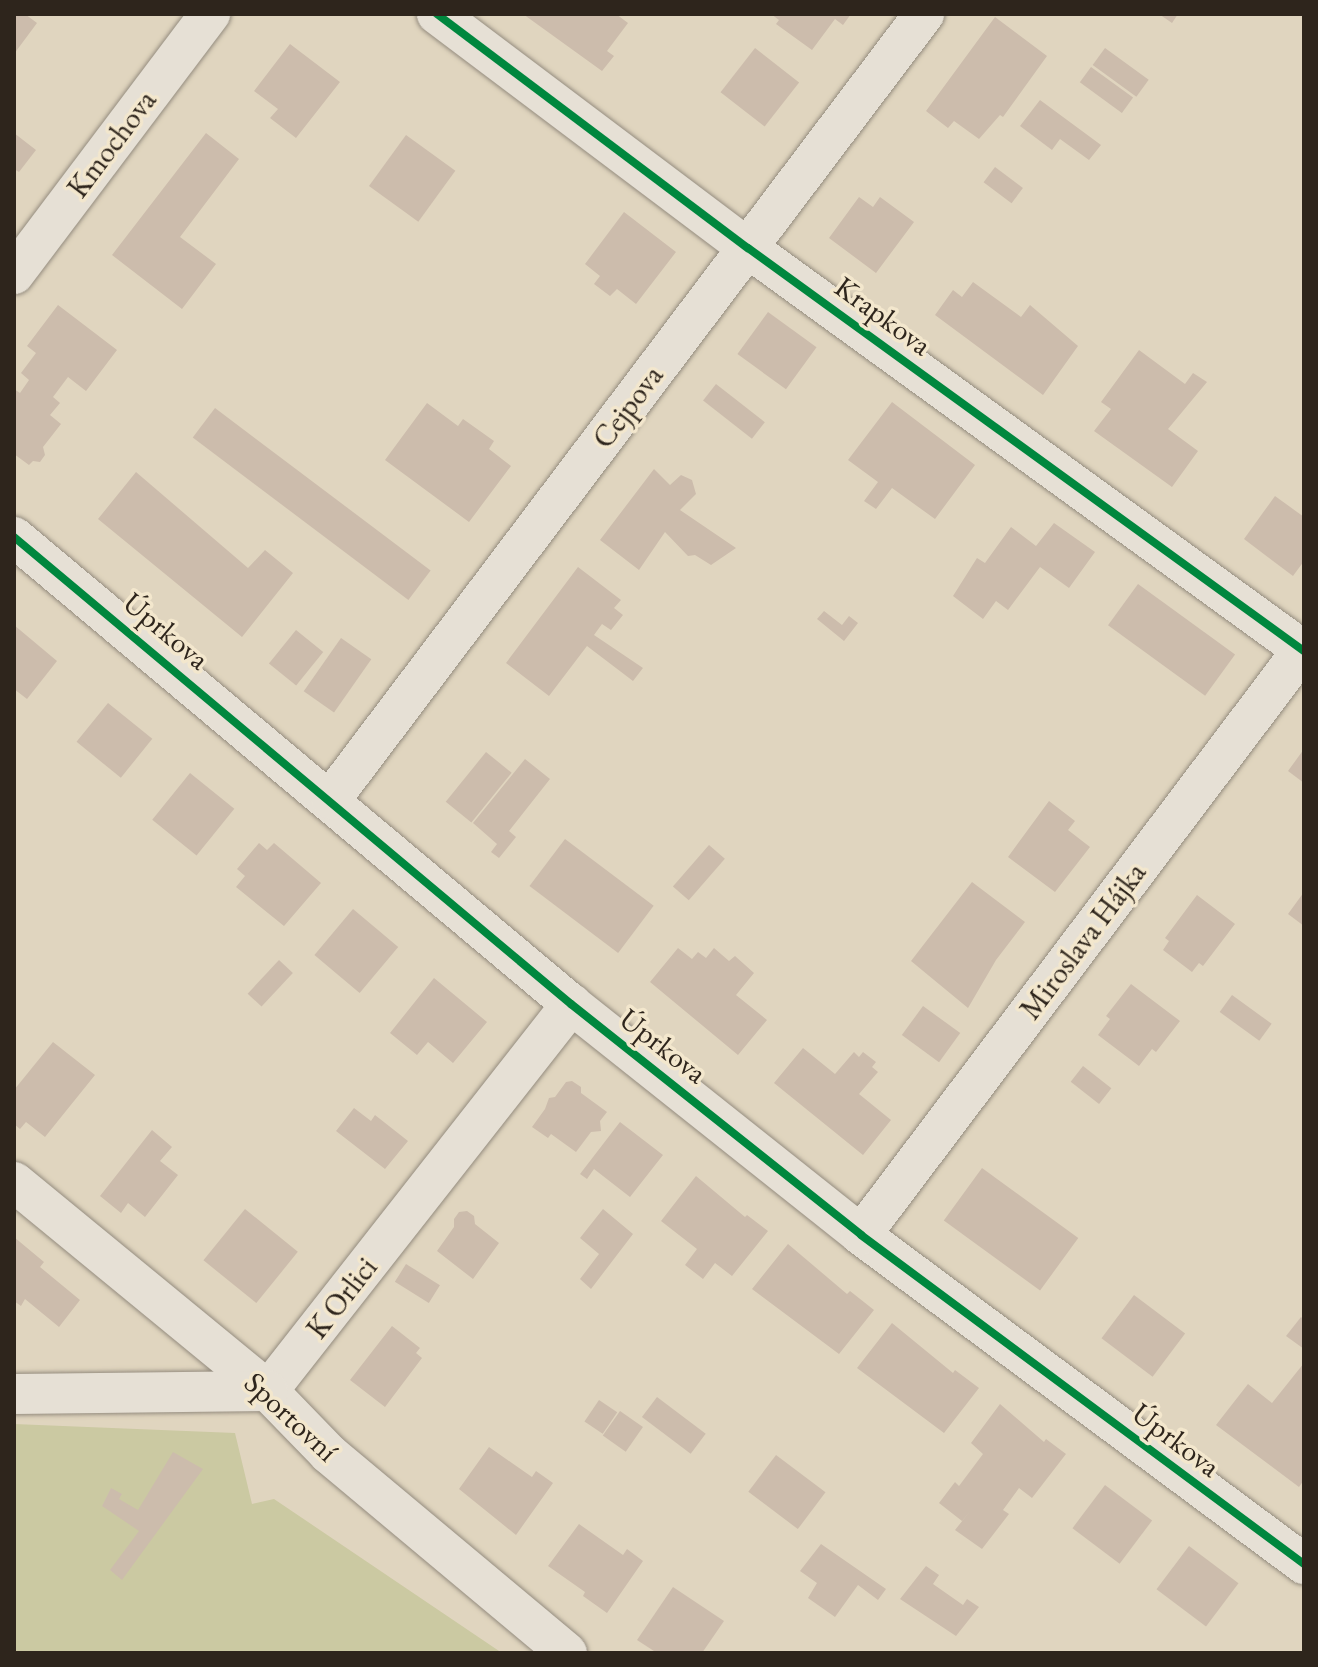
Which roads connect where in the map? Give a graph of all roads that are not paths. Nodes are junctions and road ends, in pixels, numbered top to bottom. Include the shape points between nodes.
1 (210, 14) edge
2 (437, 14) edge
3 (924, 14) edge
4 (748, 248) junction
5 (14, 274) edge
6 (14, 537) edge
7 (1303, 649) edge
8 (331, 799) junction
9 (571, 1004) junction
10 (14, 1182) edge
11 (861, 1235) junction
12 (268, 1391) junction
13 (14, 1394) edge
14 (1304, 1564) edge
15 (567, 1653) edge

1 - 5 street, Kmochova
2 - 4 street, Krapkova
3 - 4 street, Cejpova
4 - 7 street, Krapkova
4 - 8 street, Cejpova
6 - 8 street, Úprkova
7 - 11 street, Miroslava Hájka
8 - 9 street, Úprkova
9 - 11 street, Úprkova
9 - 12 street, K Orlici
10 - 12 street, Sportovní
11 - 14 street, Úprkova
12 - 13 street
12 - 15 street, Sportovní via 329,1454

